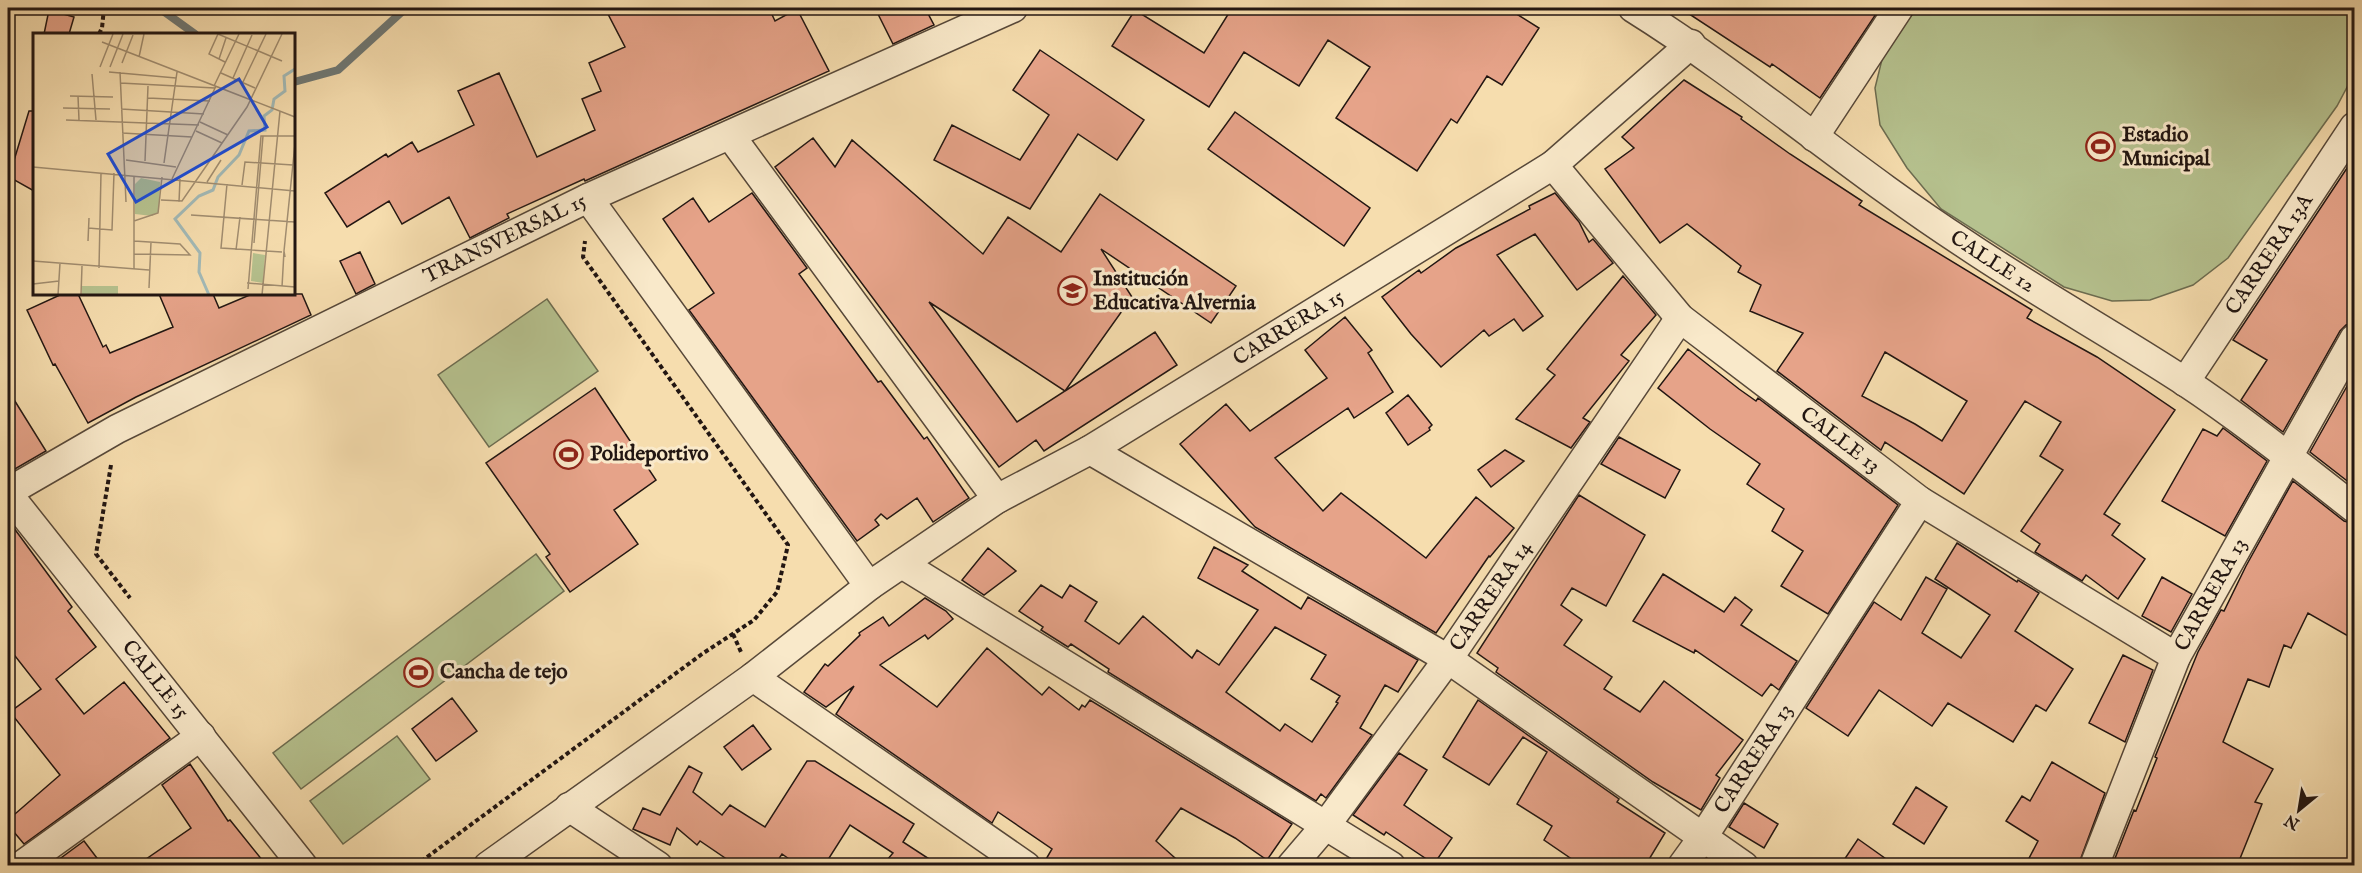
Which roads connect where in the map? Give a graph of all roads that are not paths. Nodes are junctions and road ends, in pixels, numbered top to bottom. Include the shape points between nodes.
1 (1013, 8) edge
2 (1633, 8) edge
3 (1899, 8) edge
4 (1691, 44) junction
5 (2355, 127) edge
6 (730, 135) junction
7 (1814, 137) junction
8 (1553, 165) junction
9 (588, 198) junction
10 (1680, 318) junction
11 (2355, 339) edge
12 (2185, 382) junction
13 (1090, 450) junction
14 (2288, 456) junction
15 (8, 493) edge
16 (998, 499) junction
17 (1920, 501) junction
18 (2355, 508) edge
19 (902, 564) junction
20 (869, 585) junction
21 (2176, 657) junction
22 (1449, 659) junction
23 (753, 677) junction
24 (201, 736) junction
25 (569, 807) junction
26 (1326, 825) junction
27 (1703, 837) junction
28 (8, 845) edge
29 (22, 865) edge
30 (303, 866) edge
31 (488, 866) edge
32 (658, 866) edge
33 (1026, 866) edge
34 (1291, 866) edge
35 (1391, 866) edge
36 (1682, 866) edge
37 (1744, 866) edge
38 (2094, 866) edge

1 - 6 street, TRANSVERSAL 15
2 - 4 street, CALLE 12
3 - 7 street
4 - 7 street, CALLE 12
4 - 8 street, CARRERA 15
5 - 12 street, CARRERA 13A
6 - 9 street, TRANSVERSAL 15
6 - 16 street
7 - 12 street, CALLE 12 via 1964,244
8 - 10 street, CALLE 13
8 - 13 street, CARRERA 15
9 - 15 street, TRANSVERSAL 15 via 117,429
9 - 20 street
10 - 17 street, CALLE 13
10 - 22 street, CARRERA 14
11 - 14 street, CARRERA 13
12 - 14 street, CALLE 12
13 - 16 street, CARRERA 15
13 - 22 street
14 - 18 street, CALLE 12
14 - 21 street, CARRERA 13
15 - 24 street, CALLE 15
16 - 19 street, CARRERA 15
17 - 21 street, CALLE 13
17 - 27 street, CARRERA 13
19 - 20 street, CARRERA 15
19 - 26 street
20 - 23 street, CARRERA 15
21 - 38 street, CARRERA 13
22 - 26 street, CARRERA 14
22 - 27 street
23 - 25 street, CARRERA 15
23 - 33 street
24 - 29 street
24 - 30 street, CALLE 15
25 - 31 street
25 - 32 street
26 - 34 street, CARRERA 14
26 - 35 street
27 - 36 street, CARRERA 13
27 - 37 street
28 - 29 street

